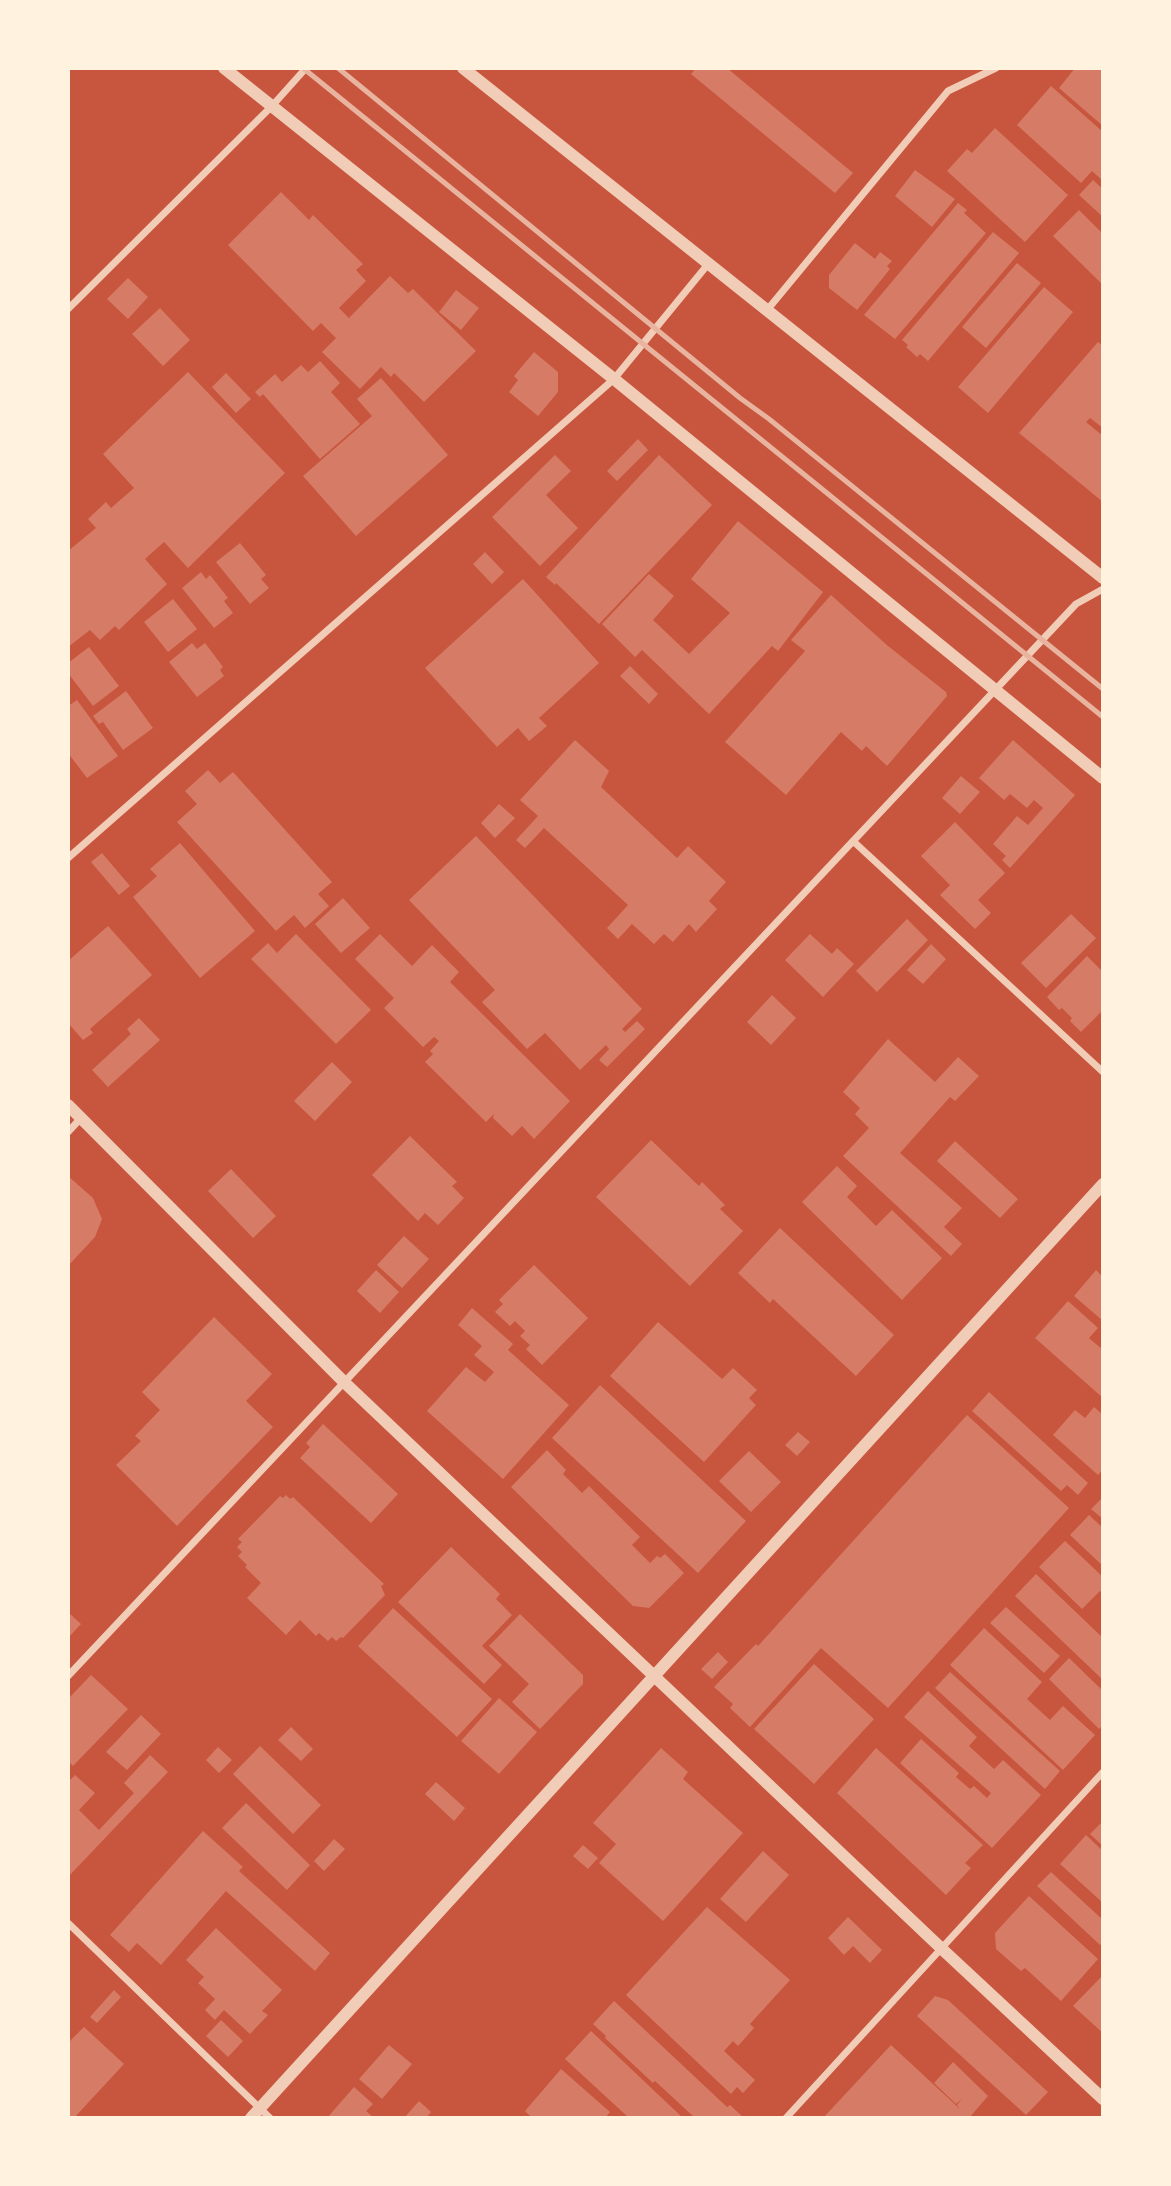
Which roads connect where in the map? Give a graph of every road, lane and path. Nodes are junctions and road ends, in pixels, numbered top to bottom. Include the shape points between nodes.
1 (224, 68) edge
2 (306, 68) edge
3 (463, 68) edge
4 (996, 68) edge
5 (272, 106) junction
6 (709, 263) junction
7 (68, 295) edge
8 (76, 302) junction
9 (68, 309) edge
10 (768, 309) junction
11 (614, 379) junction
12 (1103, 578) edge
13 (1103, 589) edge
14 (995, 691) junction
15 (1103, 778) edge
16 (853, 841) junction
17 (68, 858) edge
18 (1103, 1072) edge
19 (68, 1105) edge
20 (81, 1118) junction
21 (68, 1132) edge
22 (1103, 1184) edge
23 (344, 1382) junction
24 (68, 1676) edge
25 (654, 1677) junction
26 (1103, 1772) edge
27 (68, 1923) edge
28 (942, 1949) junction
29 (1103, 2099) edge
30 (255, 2113) edge
31 (270, 2118) edge
32 (786, 2118) edge

1 - 5 street
2 - 5 street
3 - 6 street
4 - 10 street via 948,90
5 - 8 street
5 - 11 street
6 - 10 street
6 - 11 street
7 - 8 street
8 - 9 street
10 - 12 street
11 - 14 street
11 - 17 street
13 - 14 street via 1076,604
14 - 15 street
14 - 16 street
16 - 18 street
16 - 23 street
19 - 20 street
20 - 21 street
20 - 23 street
22 - 25 street
23 - 24 street
23 - 25 street
25 - 28 street
25 - 30 street
26 - 28 street
27 - 30 street
28 - 29 street
28 - 32 street
30 - 31 street

